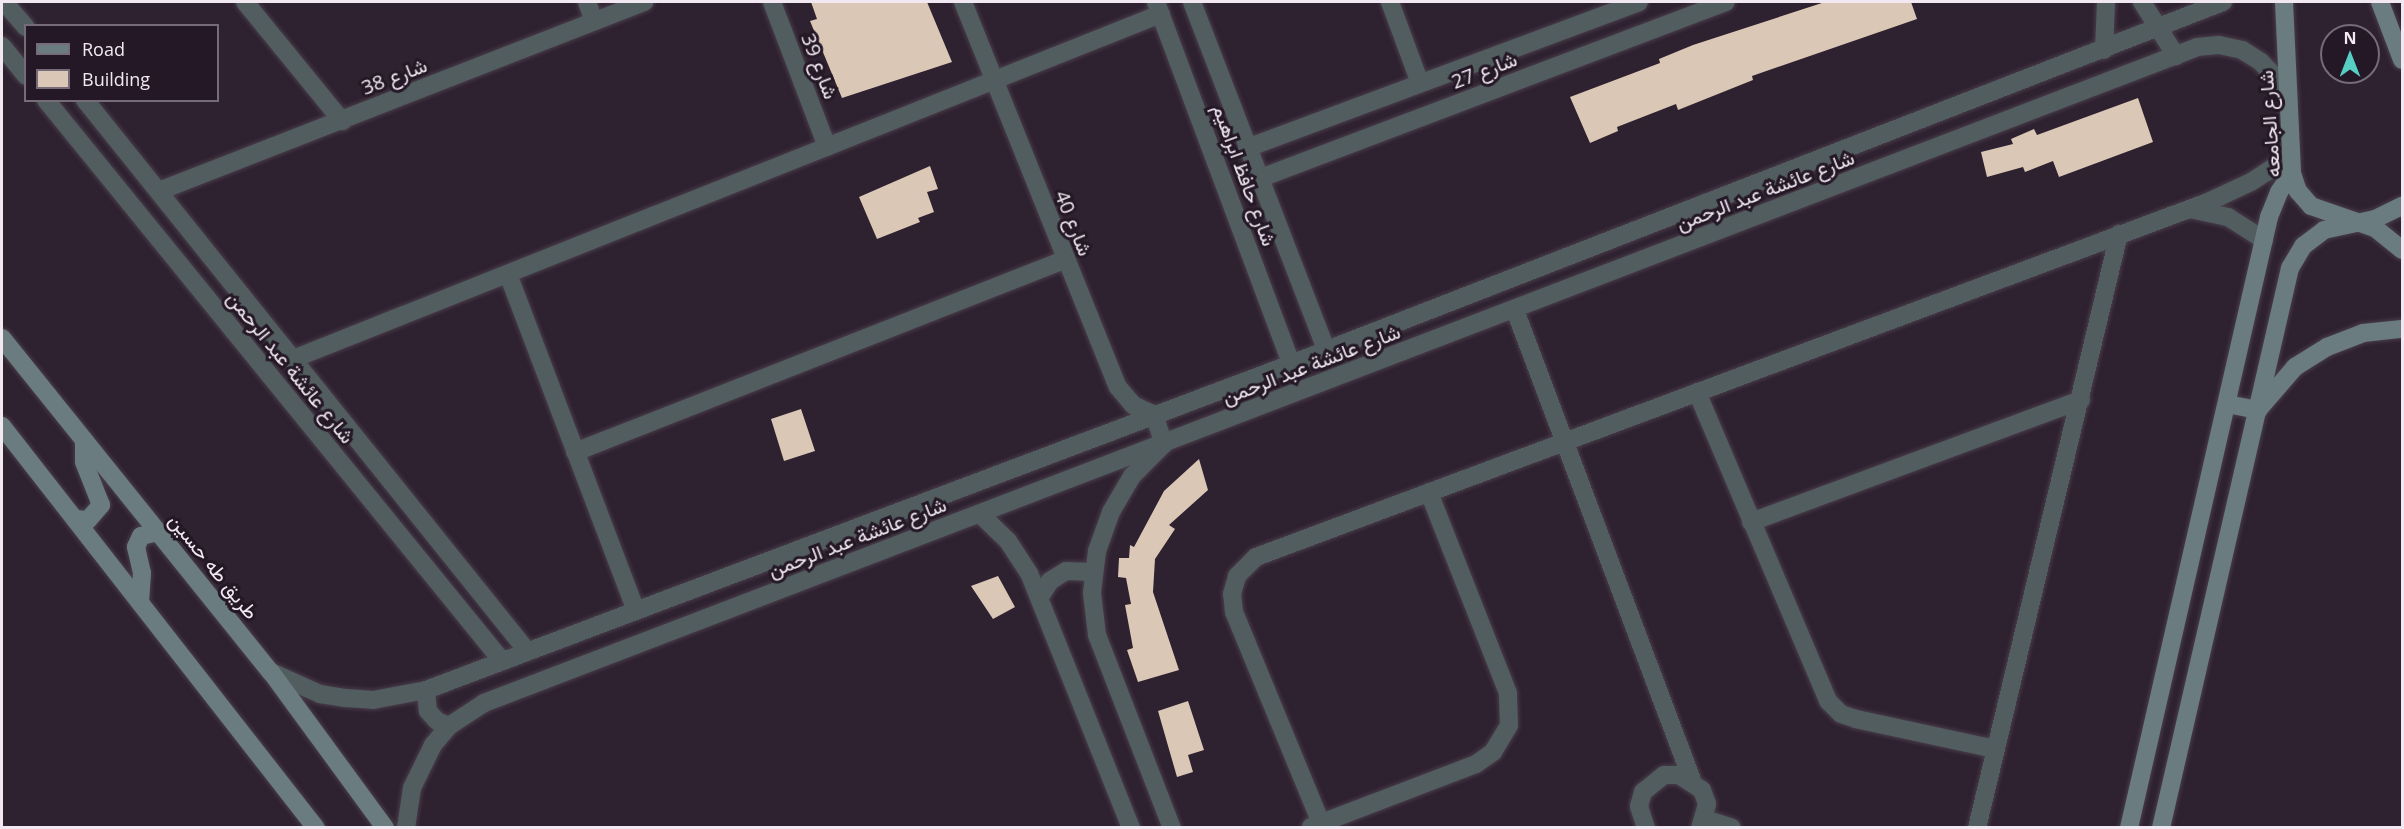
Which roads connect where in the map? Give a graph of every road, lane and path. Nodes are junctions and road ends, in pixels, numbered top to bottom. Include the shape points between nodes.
1 (4, 2) edge
2 (246, 2) edge
3 (587, 2) edge
4 (644, 2) edge
5 (772, 2) edge
6 (963, 2) edge
7 (1192, 2) edge
8 (1390, 2) edge
9 (1639, 2) edge
10 (1726, 2) edge
11 (2106, 2) edge
12 (2142, 2) edge
13 (2223, 2) edge
14 (2284, 2) edge
15 (2380, 2) edge
16 (1159, 8) edge
17 (594, 21) junction
18 (24, 25) edge
19 (2161, 26) junction
20 (2, 46) edge
21 (2104, 50) junction
22 (2176, 56) junction
23 (2403, 60) edge
24 (24, 74) edge
25 (993, 78) junction
26 (1420, 83) junction
27 (2288, 91) junction
28 (48, 102) edge
29 (87, 102) edge
30 (342, 121) junction
31 (827, 147) junction
32 (1247, 148) junction
33 (2292, 165) junction
34 (1258, 179) junction
35 (159, 191) junction
36 (2403, 206) edge
37 (2185, 209) junction
38 (2361, 222) junction
39 (2119, 234) junction
40 (1624, 235) junction
41 (2264, 240) junction
42 (2403, 250) edge
43 (1064, 260) junction
44 (1635, 264) junction
45 (508, 274) junction
46 (1515, 310) junction
47 (2403, 329) edge
48 (2, 338) edge
49 (1326, 350) junction
50 (293, 359) junction
51 (1291, 364) junction
52 (1697, 392) junction
53 (2080, 400) junction
54 (2227, 404) junction
55 (2258, 410) junction
56 (1154, 415) junction
57 (2, 426) edge
58 (84, 440) junction
59 (1565, 441) junction
60 (1164, 444) junction
61 (575, 452) junction
62 (1429, 492) junction
63 (894, 513) junction
64 (980, 514) junction
65 (75, 519) junction
66 (1751, 522) junction
67 (158, 532) junction
68 (908, 542) junction
69 (1094, 572) junction
70 (1040, 597) junction
71 (140, 602) junction
72 (635, 609) junction
73 (528, 651) junction
74 (502, 661) junction
75 (271, 672) junction
76 (426, 690) junction
77 (449, 726) junction
78 (1995, 749) junction
79 (2142, 770) junction
80 (2173, 776) junction
81 (1692, 780) junction
82 (1703, 823) edge
83 (1315, 825) edge
84 (316, 828) edge
85 (385, 828) edge
86 (406, 828) edge
87 (1131, 828) edge
88 (1172, 828) edge
89 (1646, 828) edge
90 (1732, 828) edge
91 (1977, 828) edge
92 (2129, 828) edge
93 (2161, 828) edge

1 - 18 street
2 - 30 street
3 - 17 street
4 - 17 street, شارع 38
5 - 31 street, شارع 39
6 - 25 street, شارع 40
7 - 32 street, شارع حافظ ابراهيم
8 - 26 street
9 - 26 street, شارع 27
10 - 34 street, شارع 27
11 - 21 street
12 - 19 street
13 - 19 street, شارع عائشة عبد الرحمن
14 - 27 street, شارع الجامعه
15 - 23 street
16 - 25 street
16 - 51 street, شارع حافظ ابراهيم
17 - 30 street, شارع 38
19 - 21 street, شارع عائشة عبد الرحمن
19 - 22 street
20 - 24 street
21 - 40 street, شارع عائشة عبد الرحمن
22 - 27 street, شارع عائشة عبد الرحمن via 2219,45 2242,50 2261,62
22 - 44 street, شارع عائشة عبد الرحمن
25 - 31 street
25 - 43 street, شارع 40
26 - 32 street, شارع 27
27 - 33 street, شارع الجامعه
28 - 74 street, شارع عائشة عبد الرحمن
29 - 35 street, شارع عائشة عبد الرحمن
30 - 35 street, شارع 38
31 - 45 street
32 - 34 street, شارع حافظ ابراهيم
33 - 37 street
33 - 38 street, شارع الجامعه via 2298,191 2311,206
33 - 41 street via 2273,204
34 - 49 street, شارع حافظ ابراهيم
35 - 50 street, شارع عائشة عبد الرحمن
36 - 38 street
37 - 39 street
37 - 41 street via 2228,217
38 - 42 street, شارع الجامعه
38 - 55 street via 2324,230 2295,256
39 - 52 street
39 - 53 street
40 - 44 street
40 - 49 street, شارع عائشة عبد الرحمن
41 - 54 street
43 - 56 street, شارع 40 via 1118,387 1133,405
43 - 61 street
44 - 46 street, شارع عائشة عبد الرحمن
45 - 50 street
45 - 61 street
46 - 59 street
46 - 60 street, شارع عائشة عبد الرحمن
47 - 55 street via 2363,333 2327,346 2288,374
48 - 58 street, طريق طه حسين
49 - 51 street, شارع عائشة عبد الرحمن
50 - 73 street, شارع عائشة عبد الرحمن
51 - 56 street, شارع عائشة عبد الرحمن
52 - 59 street
52 - 66 street
53 - 66 street
53 - 78 street
54 - 55 street
54 - 79 street
55 - 80 street
56 - 60 street
56 - 63 street, شارع عائشة عبد الرحمن
57 - 65 street
58 - 65 street via 84,462 101,505 88,520
58 - 67 street, طريق طه حسين
59 - 62 street
59 - 81 street
60 - 64 street, شارع عائشة عبد الرحمن
60 - 69 street via 1120,493 1102,531
61 - 72 street
62 - 83 street via 1508,693 1509,725 1493,752 1476,764
62 - 83 street via 1256,557 1242,569 1234,585 1234,612
63 - 68 street
63 - 72 street, شارع عائشة عبد الرحمن
64 - 68 street, شارع عائشة عبد الرحمن
64 - 70 street via 1019,556
65 - 71 street
66 - 78 street via 1822,693 1835,709 1856,719
67 - 71 street via 141,536 136,547 142,573
67 - 75 street, طريق طه حسين
68 - 77 street, شارع عائشة عبد الرحمن via 484,703
69 - 70 street via 1066,571 1050,581
69 - 88 street via 1097,635
70 - 87 street
71 - 84 street
72 - 73 street, شارع عائشة عبد الرحمن
73 - 74 street, شارع عائشة عبد الرحمن
74 - 76 street, شارع عائشة عبد الرحمن
75 - 76 street, شارع عائشة عبد الرحمن via 320,694 346,699 382,699
75 - 85 street, طريق طه حسين
76 - 77 street via 428,711
77 - 86 street, شارع عائشة عبد الرحمن via 421,765 412,788
78 - 91 street
79 - 80 street
79 - 92 street
80 - 93 street
81 - 82 street via 1704,797
81 - 89 street via 1664,775 1652,782 1639,806
82 - 90 street

